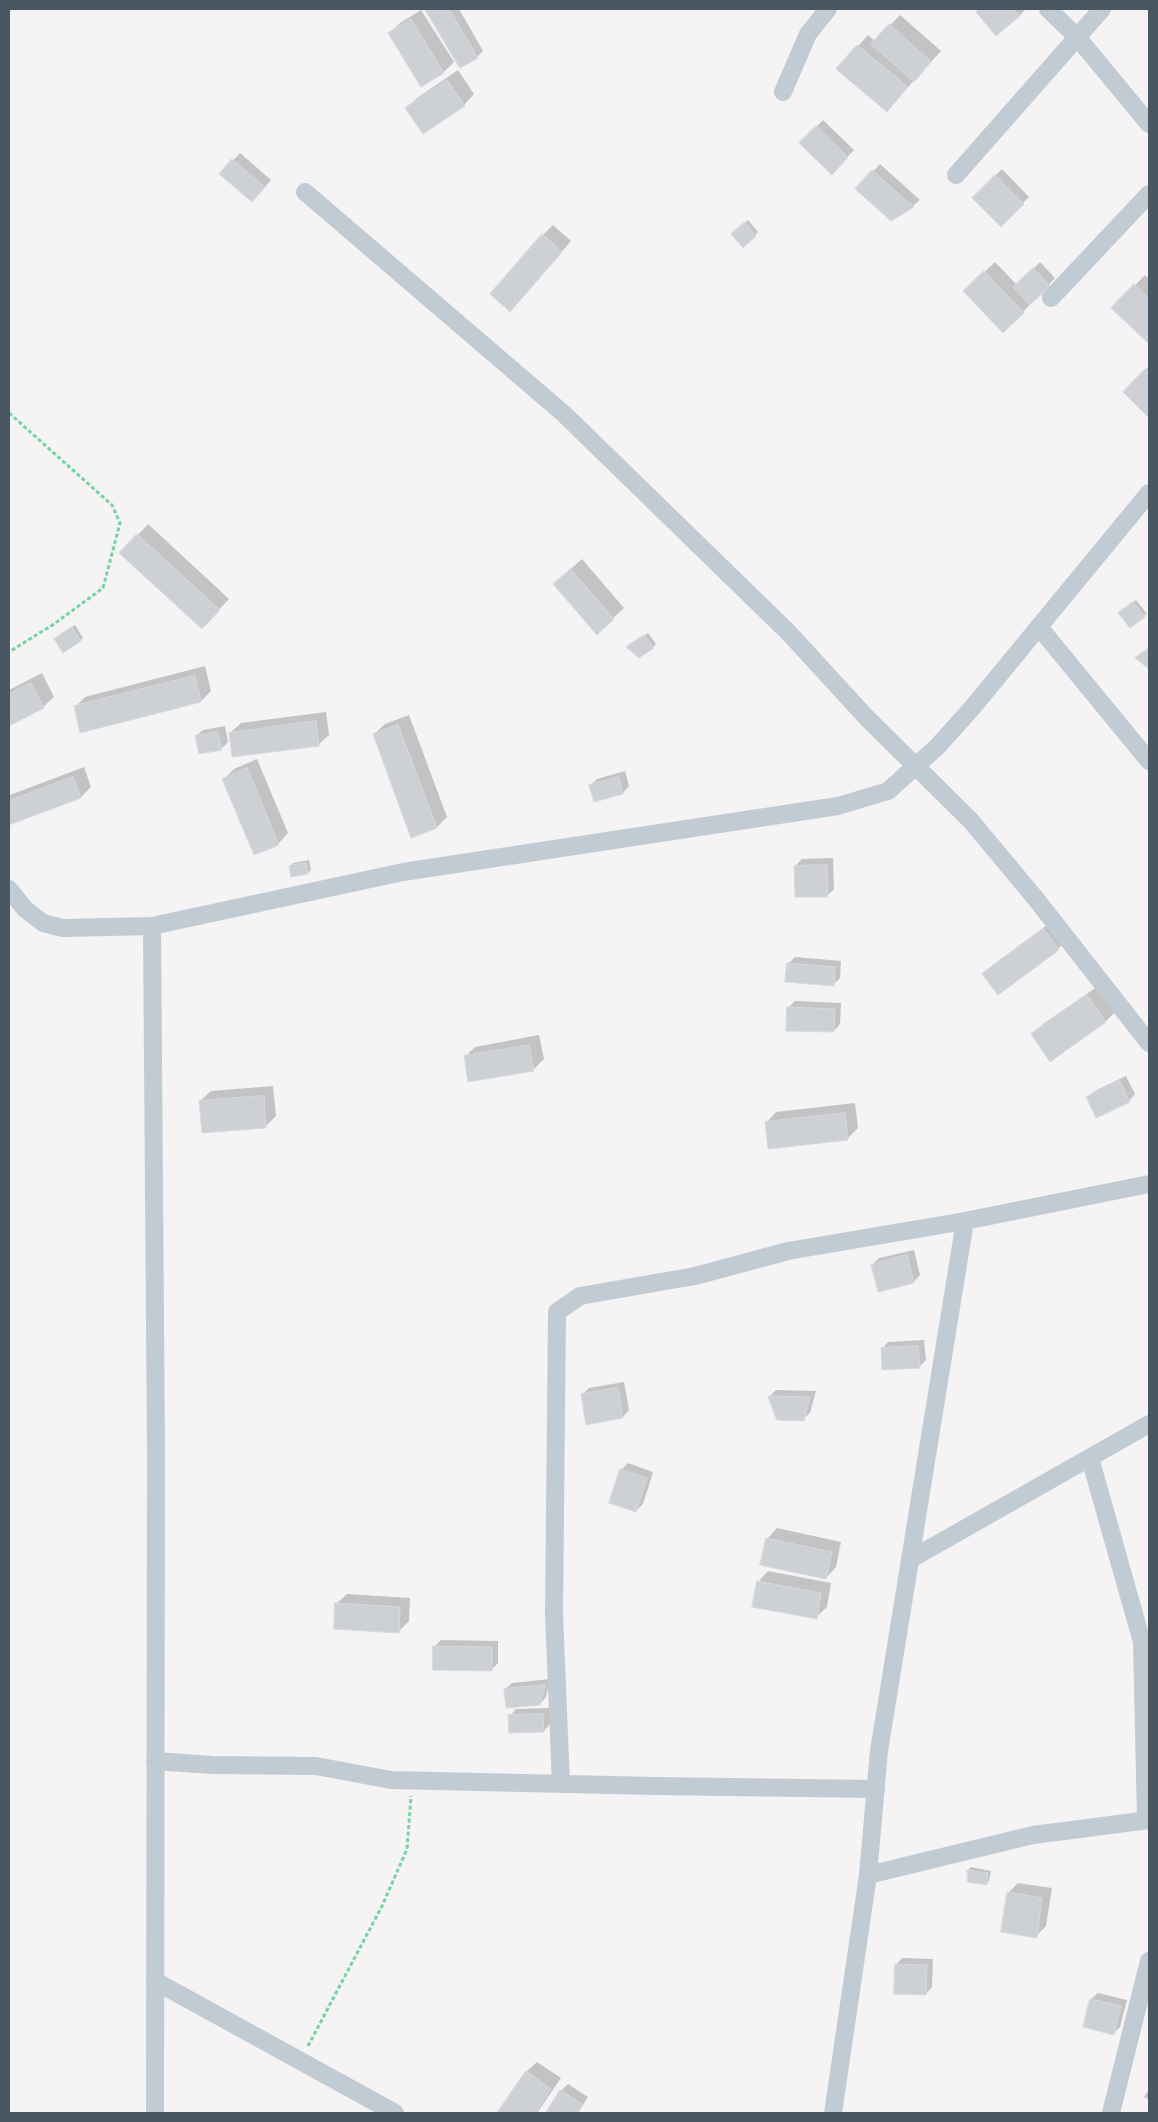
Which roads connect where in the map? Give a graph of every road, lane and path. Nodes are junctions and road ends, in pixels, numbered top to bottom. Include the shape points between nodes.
1 (828, 9) edge
2 (1048, 9) edge
3 (1102, 9) edge
4 (1077, 37) junction
5 (783, 92) dead end
6 (1149, 124) edge
7 (956, 175) dead end
8 (305, 192) dead end
9 (1149, 194) edge
10 (1051, 298) dead end
11 (9, 413) edge
12 (1149, 492) edge
13 (1038, 627) junction
14 (9, 652) edge
15 (1149, 761) edge
16 (918, 766) junction
17 (9, 889) edge
18 (152, 926) junction
19 (1149, 1042) edge
20 (1149, 1184) edge
21 (965, 1221) junction
22 (1149, 1424) edge
23 (1090, 1458) junction
24 (911, 1559) junction
25 (1146, 1640) edge
26 (155, 1761) junction
27 (413, 1780) junction
28 (561, 1784) junction
29 (876, 1789) junction
30 (1148, 1820) edge
31 (868, 1875) junction
32 (1149, 1961) edge
33 (155, 1982) junction
34 (300, 2061) junction
35 (155, 2113) edge
36 (395, 2113) edge
37 (832, 2113) edge
38 (1111, 2113) edge

1 - 5 street via 808,34
2 - 4 street
3 - 4 street
4 - 6 street
4 - 7 street
8 - 16 street via 564,414 789,633 866,716
9 - 10 street
11 - 14 path via 112,505 120,523 103,588
12 - 13 street
13 - 15 street
13 - 16 street via 972,708
16 - 18 street via 888,791 838,806 403,872
16 - 19 street via 977,828
17 - 18 street via 25,909 43,923 63,928
18 - 26 street
20 - 21 street
21 - 24 street
21 - 28 street via 788,1251 695,1276 580,1296 557,1312 554,1614
22 - 23 street
23 - 24 street
23 - 25 street
24 - 29 street via 879,1751
25 - 30 street
26 - 27 street via 316,1766 391,1780
26 - 33 street
27 - 28 street
27 - 34 path via 407,1849 382,1906
28 - 29 street
29 - 31 street
30 - 31 street via 1033,1835
31 - 37 street
32 - 38 street
33 - 34 street
33 - 35 street
34 - 36 street

